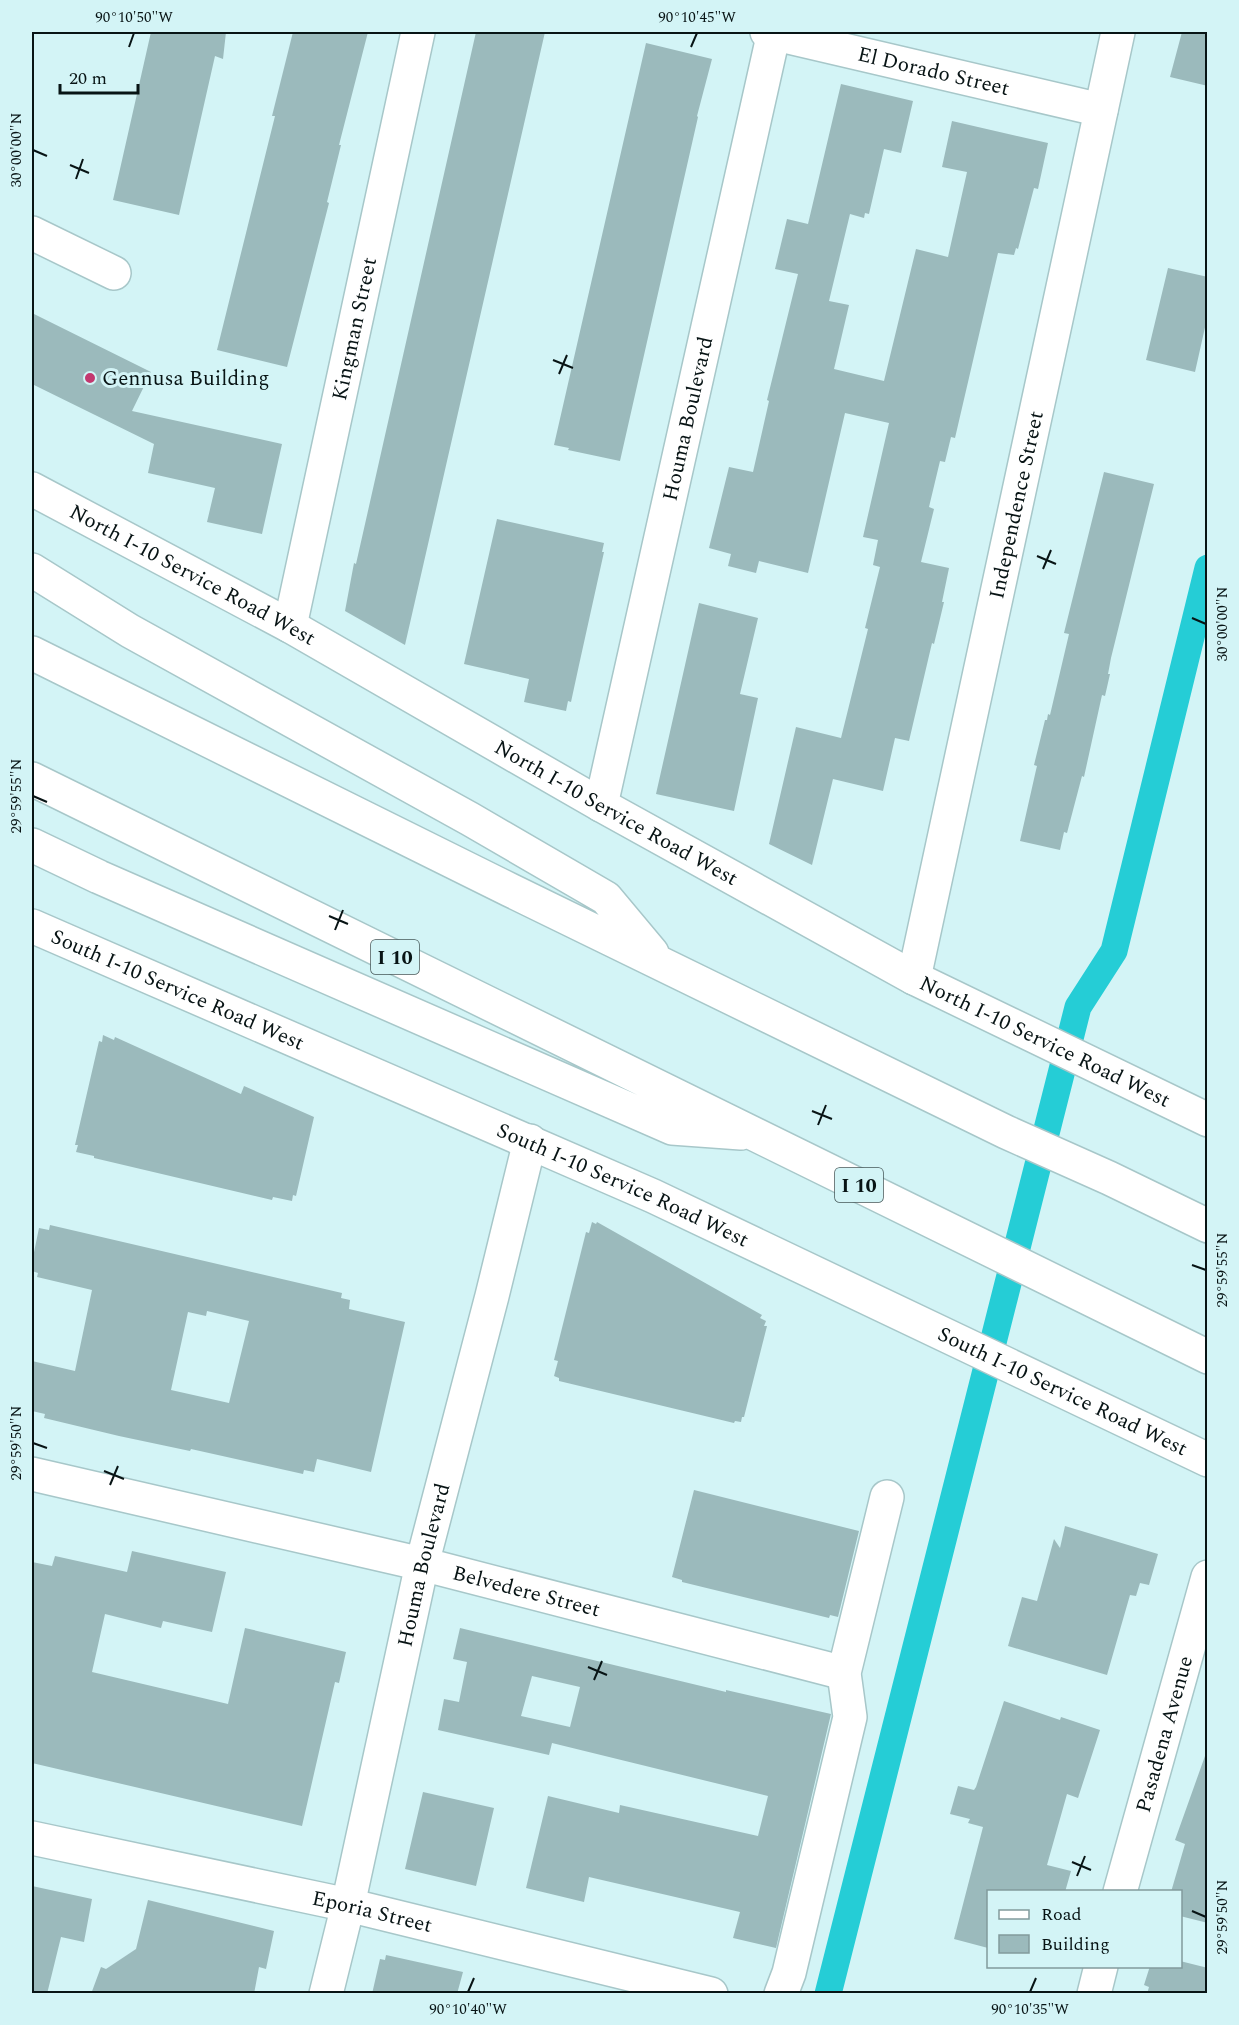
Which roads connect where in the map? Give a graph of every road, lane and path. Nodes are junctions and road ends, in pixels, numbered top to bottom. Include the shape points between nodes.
1 (418, 32) edge
2 (772, 32) edge
3 (1118, 32) edge
4 (1101, 110) junction
5 (32, 233) edge
6 (114, 273) dead end
7 (32, 489) edge
8 (32, 570) edge
9 (32, 588) edge
10 (290, 626) junction
11 (130, 631) junction
12 (32, 653) edge
13 (32, 779) edge
14 (601, 805) junction
15 (32, 845) edge
16 (32, 926) edge
17 (661, 963) junction
18 (914, 978) junction
19 (1208, 1120) edge
20 (759, 1135) junction
21 (530, 1141) junction
22 (1208, 1226) edge
23 (1208, 1357) edge
24 (1208, 1460) edge
25 (32, 1474) edge
26 (887, 1497) dead end
27 (422, 1564) junction
28 (1208, 1577) edge
29 (844, 1673) junction
30 (32, 1838) edge
31 (1121, 1890) edge
32 (348, 1905) junction
33 (1100, 1968) edge
34 (785, 1983) edge
35 (326, 1994) edge
36 (711, 1994) edge
37 (1094, 1994) edge

1 - 10 main road, Kingman Street
2 - 4 main road, El Dorado Street
2 - 14 main road, Houma Boulevard
3 - 4 main road, Independence Street
4 - 18 main road, Independence Street
5 - 6 main road
7 - 10 main road, North I-10 Service Road West
8 - 11 main road
9 - 11 main road
10 - 14 main road, North I-10 Service Road West
11 - 17 main road via 606,898
12 - 17 main road
13 - 20 main road, I 10
14 - 18 main road, North I-10 Service Road West
15 - 20 main road via 672,1128
16 - 21 main road, South I-10 Service Road West
17 - 22 main road
18 - 19 main road, North I-10 Service Road West
20 - 23 main road, I 10
21 - 24 main road, South I-10 Service Road West
21 - 27 main road, Houma Boulevard
25 - 27 main road, Belvedere Street
26 - 29 main road
27 - 29 main road, Belvedere Street
27 - 32 main road, Houma Boulevard
28 - 31 main road, Pasadena Avenue
29 - 34 main road via 850,1717
30 - 32 main road, Eporia Street
32 - 35 main road, Houma Boulevard
32 - 36 main road, Eporia Street
33 - 37 main road

